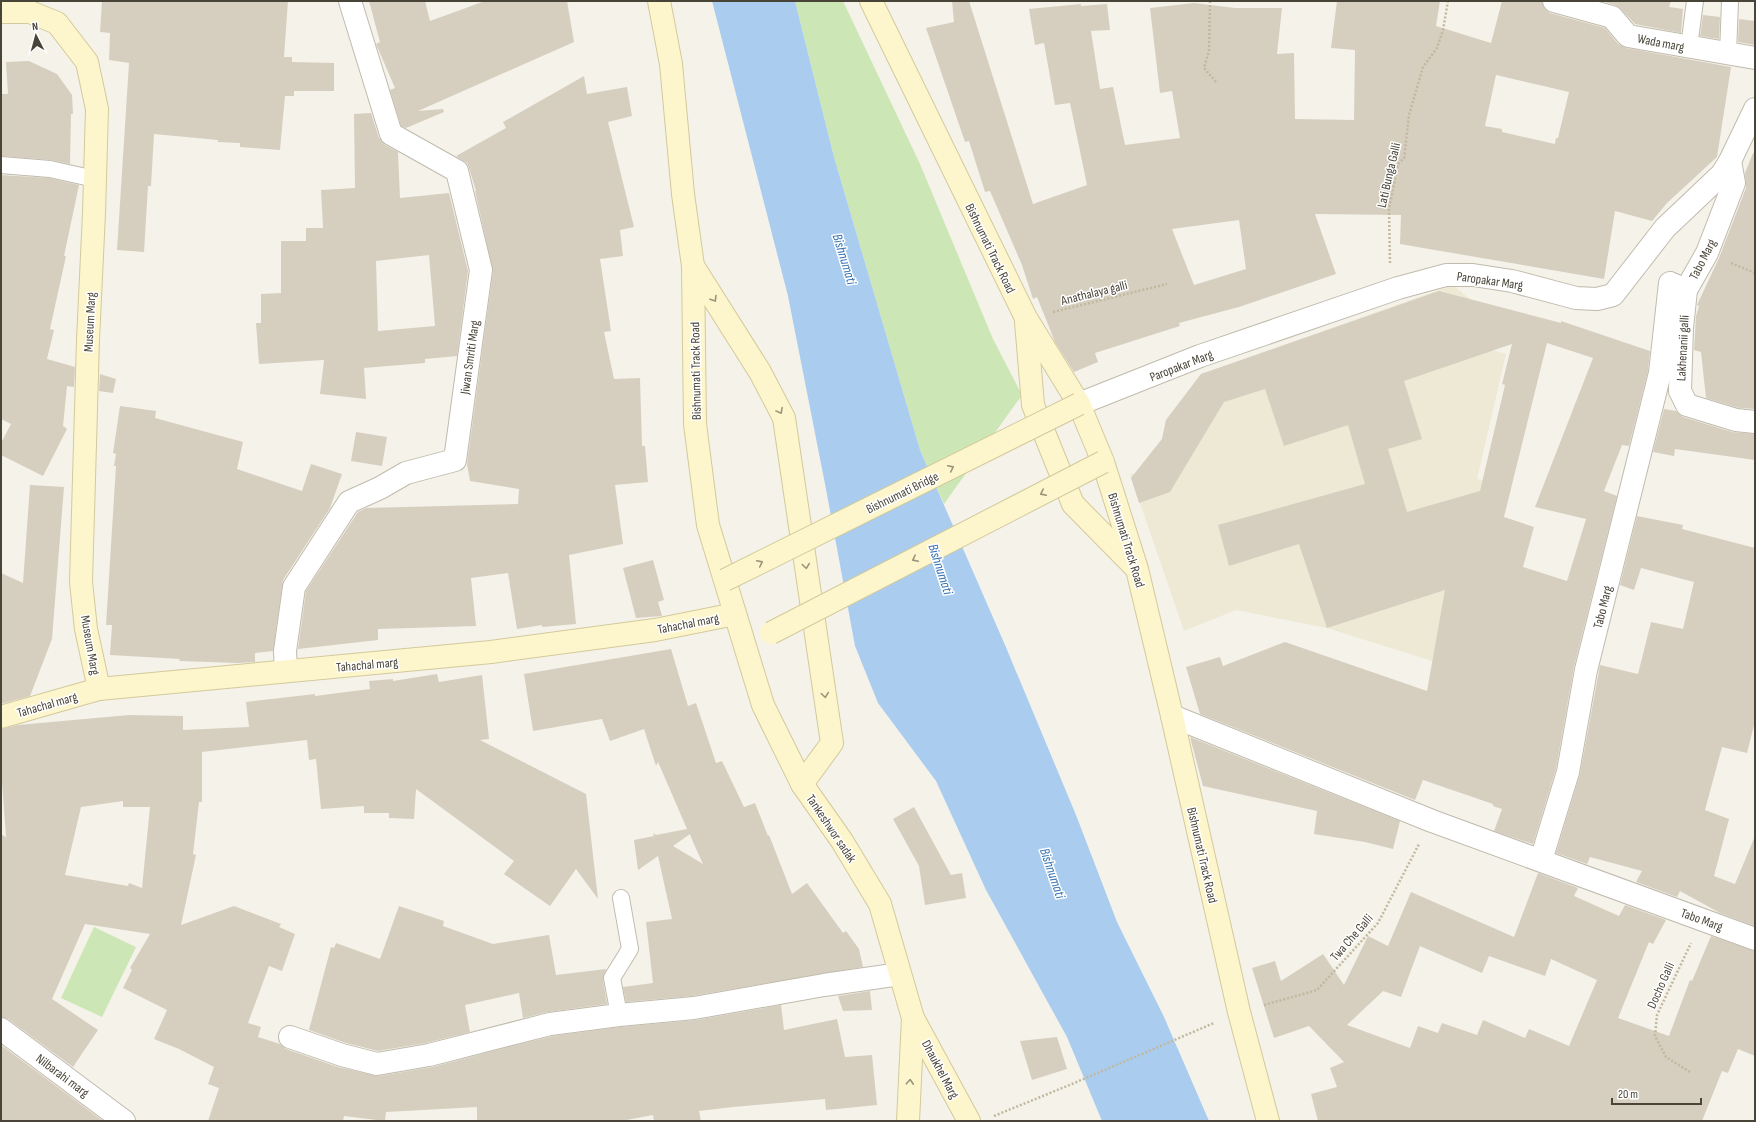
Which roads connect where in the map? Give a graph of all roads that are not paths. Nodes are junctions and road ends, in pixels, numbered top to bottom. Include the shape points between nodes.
1 (350, 1) edge
2 (659, 1) edge
3 (871, 1) edge
4 (1554, 1) edge
5 (1695, 1) edge
6 (1730, 1) edge
7 (1, 12) edge
8 (1689, 47) junction
9 (1728, 54) junction
10 (1755, 58) edge
11 (1755, 109) edge
12 (1730, 161) junction
13 (1, 164) edge
14 (96, 179) junction
15 (694, 266) junction
16 (1686, 290) junction
17 (1026, 318) junction
18 (1079, 404) junction
19 (1755, 422) edge
20 (1103, 462) junction
21 (1137, 569) junction
22 (725, 580) junction
23 (735, 614) junction
24 (743, 642) junction
25 (286, 671) junction
26 (99, 690) junction
27 (1172, 716) junction
28 (1, 717) edge
29 (802, 784) junction
30 (1541, 860) junction
31 (621, 898) dead end
32 (1755, 939) edge
33 (900, 974) junction
34 (620, 1015) junction
35 (913, 1018) junction
36 (1, 1029) edge
37 (290, 1037) dead end
38 (979, 1120) edge
39 (124, 1121) edge
40 (908, 1121) edge
41 (1268, 1121) edge

1 - 25 street, Jiwan Smriti Marg via 391,134 457,171 481,270 455,460 406,473 350,502 294,587 285,651
2 - 15 main road, Bishnumati Track Road via 671,64 683,194
3 - 17 main road, Bishnumati Track Road
4 - 8 street, Wada marg via 1612,18 1628,36
5 - 8 lane
6 - 9 lane
7 - 14 main road, Museum Marg via 30,12 57,23 87,62 98,109
8 - 9 street, Wada marg
9 - 10 street, Wada marg
11 - 12 street, Paropakar Marg
12 - 16 street, Tabo Marg via 1734,183 1707,253
12 - 18 street, Paropakar Marg via 1722,174 1665,228 1613,295 1597,299 1576,298 1512,281 1473,275 1446,275 1398,288 1200,356
13 - 14 lane via 50,169
14 - 26 main road, Museum Marg via 88,340 82,582 86,629
15 - 22 main road, Bishnumati Track Road via 696,424 708,525
15 -> 29 main road via 760,372 784,418 832,743
16 - 19 street, Lakhenanii galli via 1680,391 1687,405 1736,420
16 - 30 street, Tabo Marg via 1670,282 1660,373 1586,670 1568,772
17 - 18 main road, Bishnumati Track Road
17 - 21 main road via 1033,405 1074,504
18 - 20 main road, Bishnumati Track Road
22 -> 18 main road, Bishnumati Bridge, bridge
20 - 21 main road, Bishnumati Track Road
20 -> 24 main road, bridge via 771,633
21 - 27 main road, Bishnumati Track Road
22 - 23 main road, Bishnumati Track Road
23 - 24 main road, Bishnumati Track Road
23 - 25 main road, Tahachal marg via 655,630 491,652
24 - 29 main road, Tankeshwor sadak via 763,705
25 - 26 main road, Tahachal marg
26 - 28 main road, Tahachal marg
27 - 30 street via 1432,821
27 - 41 main road, Bishnumati Track Road via 1239,1012
29 - 33 main road, Tankeshwor sadak via 842,841 880,904
30 - 32 street, Tabo Marg
31 - 34 lane via 630,949 612,978
33 - 34 street via 694,1008
33 - 35 main road, Tankeshwor sadak
34 - 37 street via 550,1024 429,1055 377,1064
35 - 38 main road, Dhaukhel Marg
40 -> 35 main road
36 - 39 street, Nilbarahi marg

